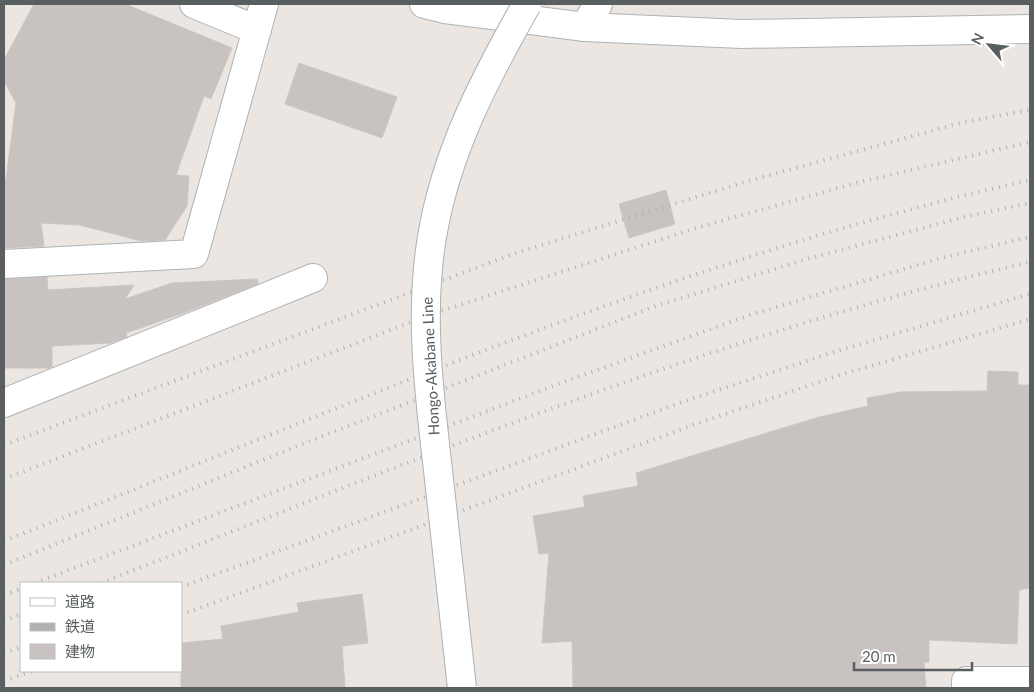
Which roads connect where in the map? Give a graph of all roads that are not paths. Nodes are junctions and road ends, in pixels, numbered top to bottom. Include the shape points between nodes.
1 (194, 4) edge
2 (264, 4) edge
3 (527, 4) edge
4 (439, 5) edge
5 (591, 15) edge
6 (1030, 29) edge
7 (257, 30) junction
8 (4, 264) edge
9 (313, 278) dead end
10 (4, 403) edge
11 (1030, 681) edge
12 (462, 688) edge
13 (966, 688) edge

1 - 7 street
2 - 7 street
3 - 12 street, Hongo-Akabane Line, bridge via 479,91 458,138 432,237 426,293 430,397
4 - 5 street
5 - 6 street via 742,34
7 - 8 street via 194,254
9 - 10 street
11 - 13 street via 966,681

